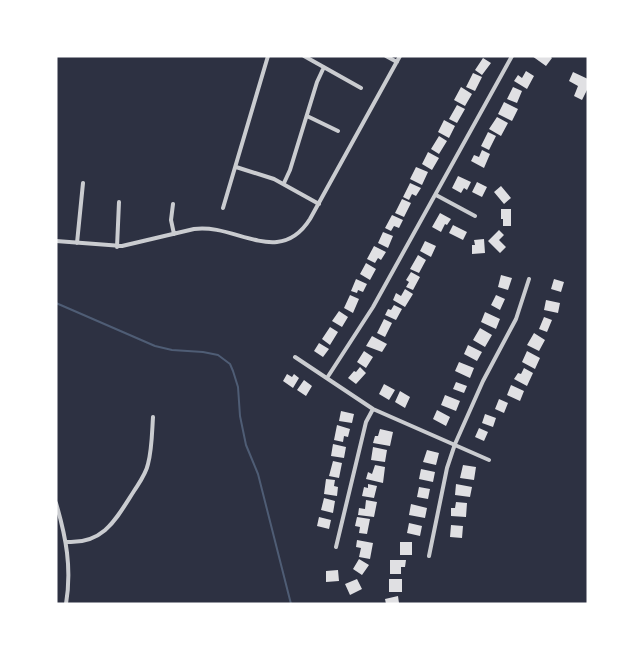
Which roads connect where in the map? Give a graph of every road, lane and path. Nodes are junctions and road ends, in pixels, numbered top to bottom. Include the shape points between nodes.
1 (268, 56) edge
2 (304, 56) edge
3 (386, 56) edge
4 (400, 56) edge
5 (512, 56) edge
6 (397, 62) junction
7 (324, 67) junction
8 (362, 88) dead end
9 (306, 116) junction
10 (338, 131) dead end
11 (236, 167) junction
12 (83, 183) dead end
13 (284, 184) junction
14 (436, 195) junction
15 (119, 202) dead end
16 (172, 204) dead end
17 (319, 204) junction
18 (223, 208) dead end
19 (475, 216) dead end
20 (174, 234) junction
21 (56, 241) edge
22 (77, 243) junction
23 (117, 246) junction
24 (529, 279) dead end
25 (295, 357) dead end
26 (327, 378) junction
27 (373, 409) junction
28 (154, 417) dead end
29 (455, 444) junction
30 (489, 460) dead end
31 (56, 503) edge
32 (67, 542) junction
33 (336, 547) dead end
34 (429, 556) dead end
35 (66, 604) edge

1 - 11 street
2 - 7 street
3 - 6 street
4 - 6 street
5 - 14 street
6 - 17 street
7 - 8 street
7 - 9 street
9 - 10 street
9 - 13 street
11 - 13 street
11 - 18 street
12 - 22 street
13 - 17 street
14 - 19 street
14 - 26 street via 373,308
15 - 23 street
16 - 20 street
17 - 20 street via 303,228 294,236 278,242 260,242 206,228
20 - 23 street
21 - 22 street
22 - 23 street
24 - 29 street via 516,319
25 - 26 street
26 - 27 street
27 - 29 street
27 - 33 street via 366,422
28 - 32 street via 147,469 114,522 90,539
29 - 30 street
29 - 34 street
31 - 32 street
32 - 35 street

